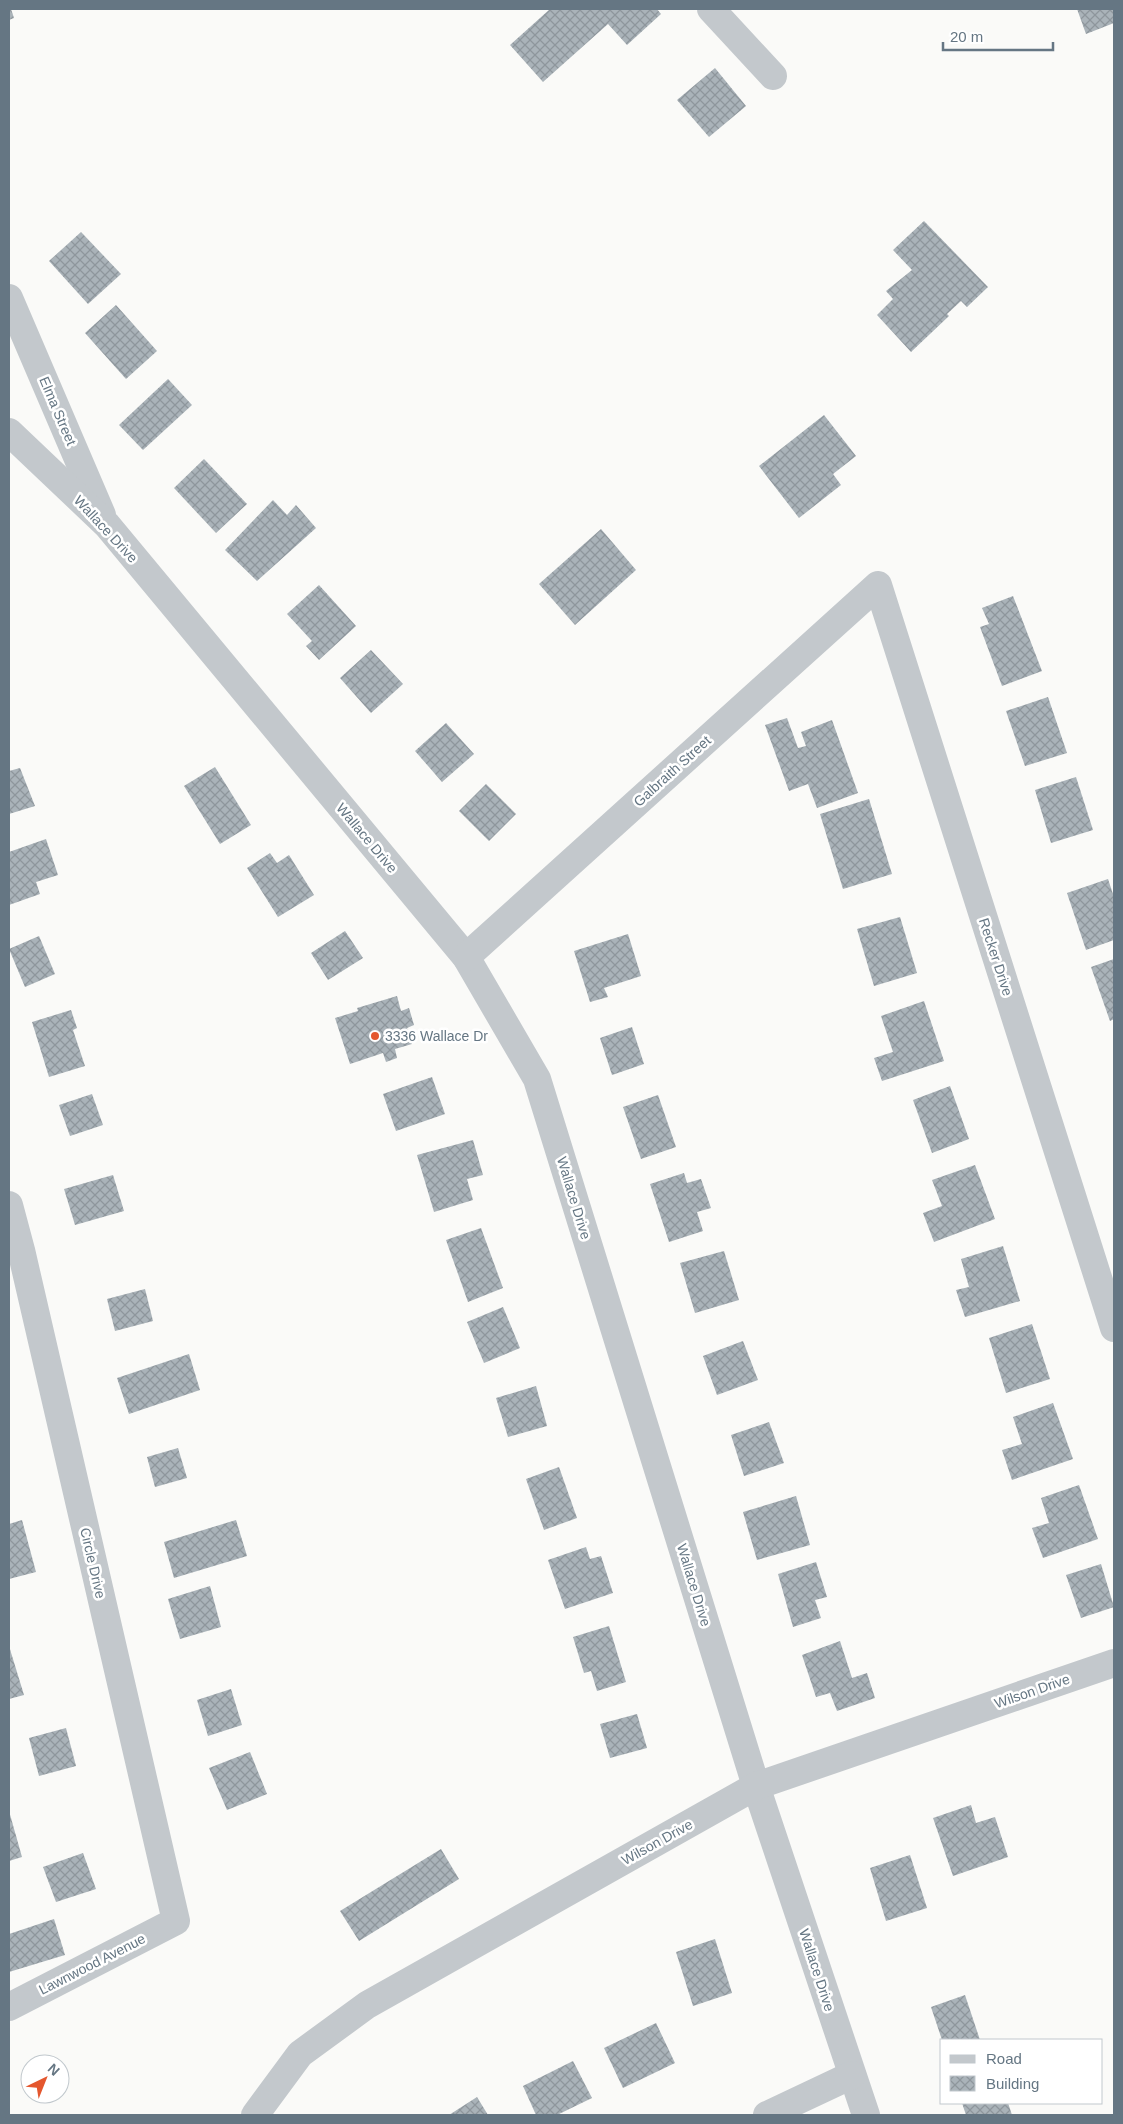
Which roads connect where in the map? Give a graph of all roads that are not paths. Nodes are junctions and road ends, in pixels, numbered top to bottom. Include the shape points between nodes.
1 (711, 9) edge
2 (773, 76) dead end
3 (9, 298) edge
4 (9, 432) edge
5 (106, 525) junction
6 (878, 585) joint
7 (466, 957) junction
8 (9, 1205) edge
9 (15, 1252) edge
10 (1114, 1328) edge
11 (1114, 1663) edge
12 (756, 1786) junction
13 (176, 1922) joint
14 (9, 2007) edge
15 (852, 2075) junction
16 (255, 2115) edge
17 (768, 2115) edge
18 (866, 2115) edge

1 - 2 street
3 - 5 street, Elma Street
4 - 5 street, Wallace Drive
5 - 7 street, Wallace Drive
6 - 7 street, Galbraith Street
6 - 10 street, Recker Drive
7 - 12 street, Wallace Drive via 537,1079
8 - 9 street, Circle Drive
9 - 13 street, Circle Drive
11 - 12 street, Wilson Drive
12 - 15 street, Wallace Drive
12 - 16 street, Wilson Drive via 367,2004 300,2054
13 - 14 street, Lawnwood Avenue
15 - 17 street
15 - 18 street, Wallace Drive

